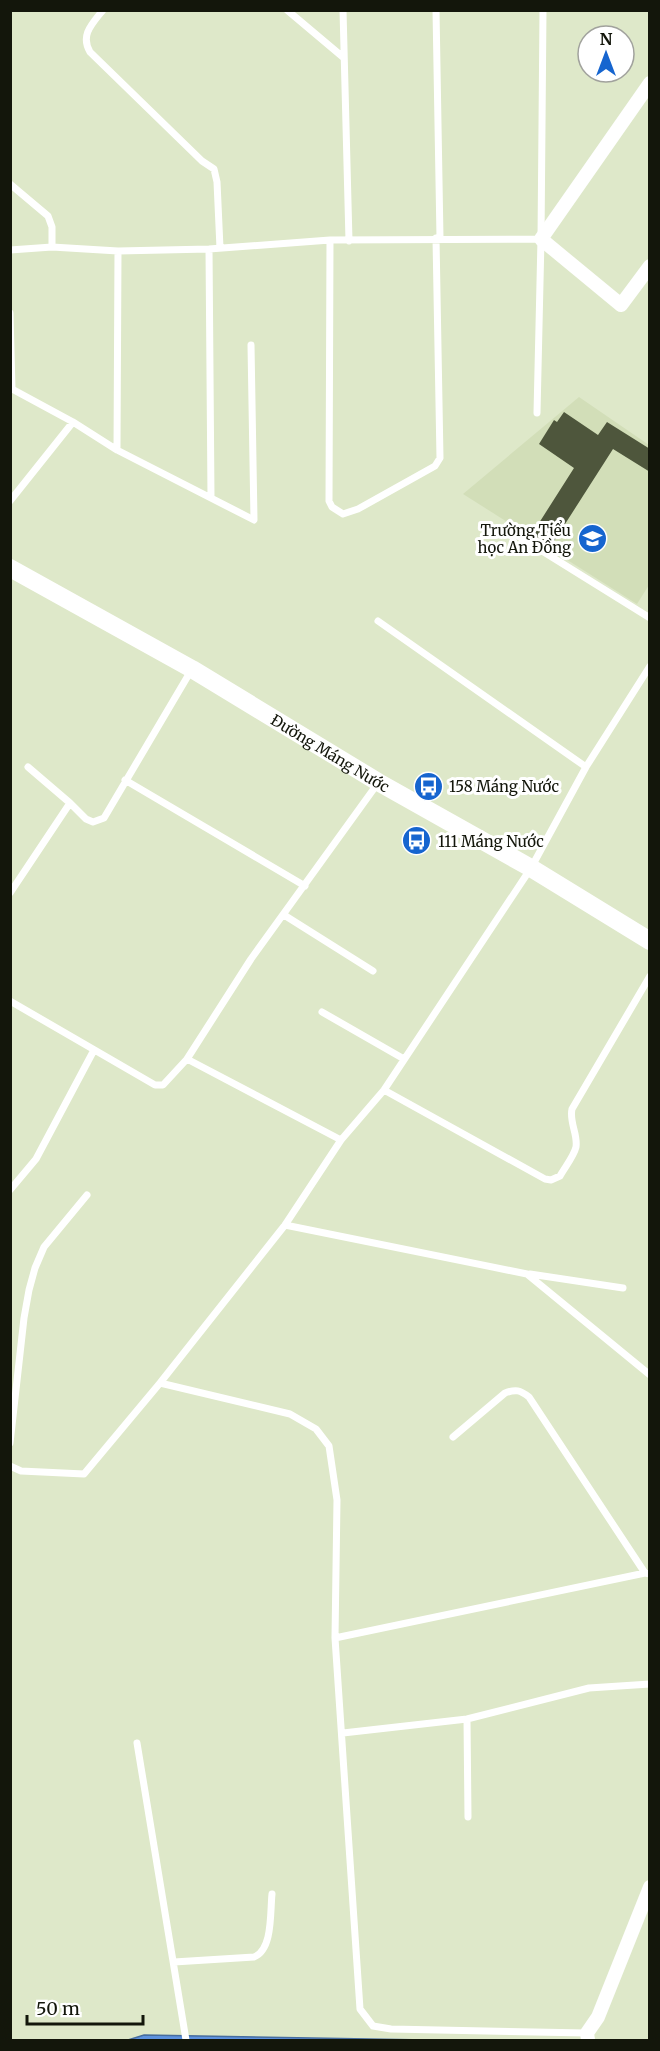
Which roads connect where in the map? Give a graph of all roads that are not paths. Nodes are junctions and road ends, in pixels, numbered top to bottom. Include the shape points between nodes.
1 (103, 10) edge
2 (287, 10) edge
3 (343, 10) edge
4 (436, 10) edge
5 (543, 10) edge
6 (344, 58) junction
7 (650, 83) edge
8 (10, 184) edge
9 (438, 238) junction
10 (541, 239) junction
11 (330, 240) junction
12 (349, 240) junction
13 (52, 247) junction
14 (220, 248) junction
15 (209, 249) junction
16 (10, 250) edge
17 (118, 251) junction
18 (650, 266) edge
19 (10, 313) edge
20 (251, 345) dead end
21 (537, 413) dead end
22 (72, 422) junction
23 (117, 450) junction
24 (211, 497) junction
25 (10, 501) edge
26 (518, 536) dead end
27 (14, 573) edge
28 (650, 618) edge
29 (378, 621) dead end
30 (650, 666) edge
31 (192, 669) junction
32 (28, 767) dead end
33 (586, 767) junction
34 (125, 780) junction
35 (378, 782) junction
36 (70, 803) junction
37 (531, 868) junction
38 (305, 886) junction
39 (10, 893) edge
40 (284, 915) junction
41 (650, 941) edge
42 (373, 971) dead end
43 (650, 976) edge
44 (10, 1000) edge
45 (322, 1012) dead end
46 (94, 1050) junction
47 (187, 1059) junction
48 (404, 1059) junction
49 (384, 1090) junction
50 (341, 1140) junction
51 (10, 1190) edge
52 (87, 1195) dead end
53 (285, 1225) junction
54 (527, 1274) junction
55 (623, 1288) dead end
56 (650, 1375) edge
57 (160, 1383) junction
58 (453, 1437) dead end
59 (10, 1443) edge
60 (10, 1466) edge
61 (647, 1573) edge
62 (335, 1638) junction
63 (650, 1684) edge
64 (467, 1719) junction
65 (343, 1733) junction
66 (137, 1743) dead end
67 (468, 1816) dead end
68 (272, 1894) dead end
69 (648, 1895) edge
70 (174, 1962) junction
71 (588, 2037) edge
72 (186, 2040) edge

1 - 14 lane via 88,30 86,45 214,169
2 - 6 lane
3 - 6 lane
4 - 9 lane
5 - 10 lane
6 - 12 lane
7 - 10 street
8 - 13 lane via 48,216
9 - 10 lane
9 - 11 lane via 441,458 416,477 343,514 329,501
9 - 12 lane
10 - 18 street via 621,304
10 - 21 lane
11 - 12 lane
11 - 14 lane
13 - 16 lane
13 - 17 lane
14 - 15 lane
15 - 17 lane
15 - 24 lane
17 - 23 lane
19 - 22 lane via 12,389
20 - 24 lane via 254,520
22 - 23 lane
22 - 25 lane
23 - 24 lane
26 - 28 lane
27 - 31 main road, Đường Máng Nước
29 - 33 lane
30 - 33 lane
31 - 34 lane
31 - 35 main road, Đường Máng Nước
32 - 36 lane
33 - 37 lane
34 - 36 lane via 99,821 86,819
34 - 38 lane
35 - 37 main road, Đường Máng Nước
35 - 38 lane
36 - 39 lane
37 - 41 main road, Đường Máng Nước
37 - 48 lane
38 - 40 lane
40 - 42 lane
40 - 47 lane
43 - 49 lane via 572,1109 576,1149 555,1179 545,1179
44 - 46 lane
45 - 48 lane
46 - 47 lane via 158,1086
46 - 51 lane via 36,1159
47 - 50 lane
48 - 49 lane
49 - 50 lane
50 - 53 lane
52 - 59 lane via 44,1247 35,1268 24,1318
53 - 54 lane
53 - 57 lane
54 - 55 lane
54 - 56 lane
57 - 60 lane via 84,1474 21,1471
57 - 62 lane via 290,1414 316,1429 329,1446 337,1500
58 - 61 lane via 505,1393 522,1391
61 - 62 lane
62 - 65 lane
63 - 64 lane via 589,1688
64 - 65 lane
64 - 67 lane
65 - 71 lane via 360,2009 373,2026
66 - 70 lane
68 - 70 lane via 267,1944 261,1954
69 - 71 street
70 - 72 lane

